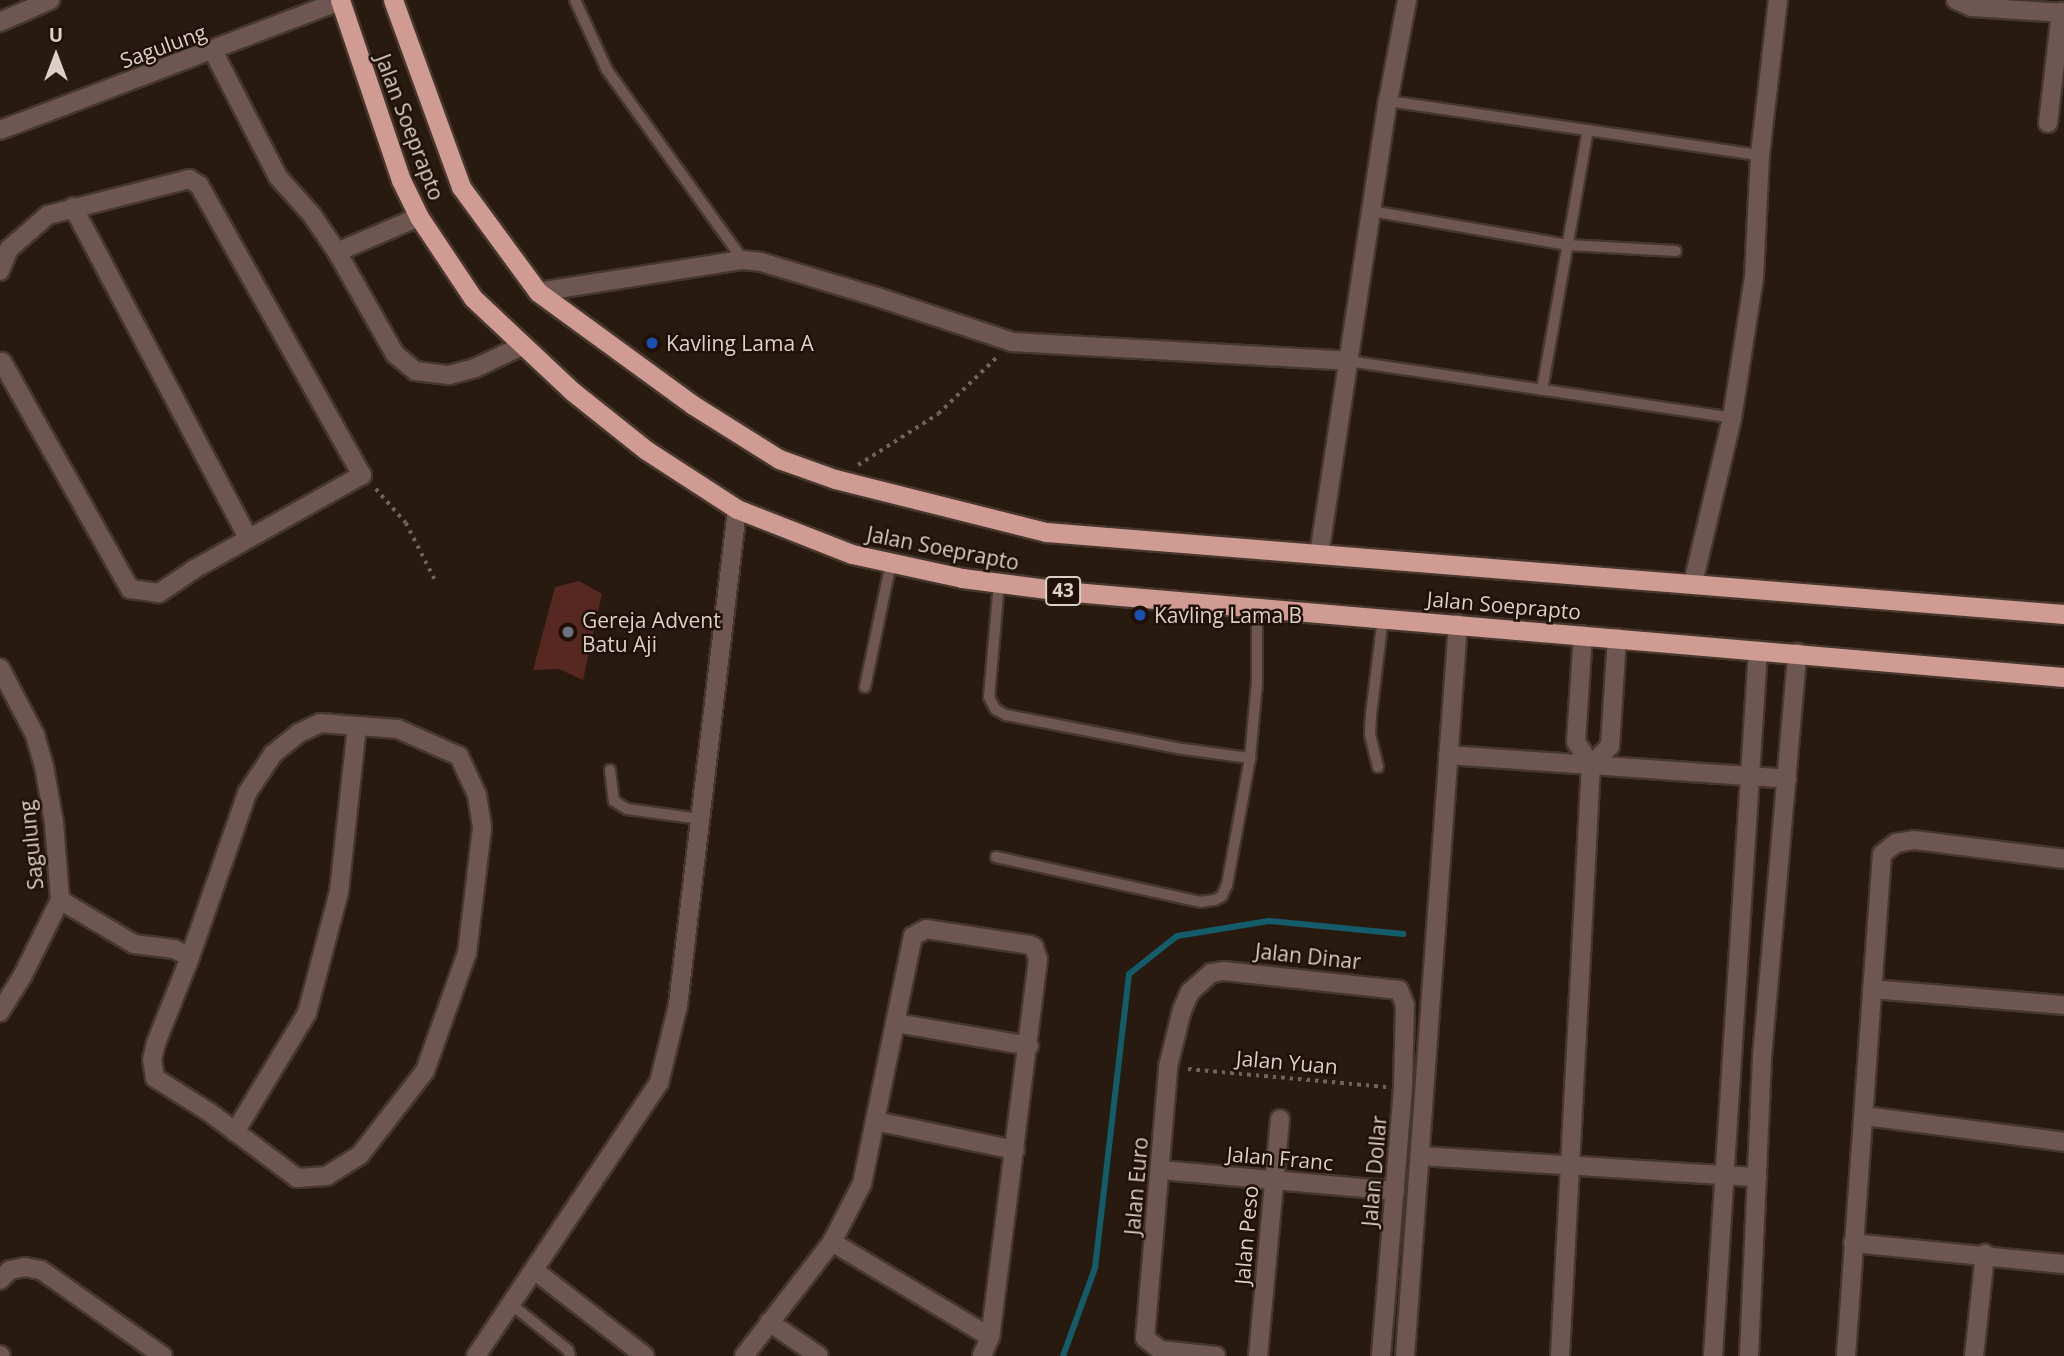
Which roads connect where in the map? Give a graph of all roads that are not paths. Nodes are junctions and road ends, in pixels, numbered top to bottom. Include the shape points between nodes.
1 (50, 0) edge
2 (393, 0) edge
3 (575, 0) edge
4 (1407, 0) edge
5 (1777, 0) edge
6 (1956, 0) edge
7 (340, 1) edge
8 (2063, 13) edge
9 (0, 22) edge
10 (213, 51) junction
11 (1388, 101) junction
12 (2048, 123) dead end
13 (0, 130) edge
14 (1588, 130) junction
15 (1760, 155) junction
16 (73, 207) junction
17 (1371, 211) junction
18 (419, 217) junction
19 (1568, 245) junction
20 (1676, 251) dead end
21 (337, 252) junction
22 (743, 260) junction
23 (0, 271) edge
24 (538, 292) junction
25 (524, 345) junction
26 (1, 360) edge
27 (1348, 361) junction
28 (1542, 390) junction
29 (1732, 418) junction
30 (737, 509) junction
31 (248, 538) junction
32 (1320, 555) junction
33 (891, 562) junction
34 (999, 583) junction
35 (1693, 583) junction
36 (1257, 607) junction
37 (2064, 614) edge
38 (1383, 617) junction
39 (1458, 624) junction
40 (1583, 635) junction
41 (1618, 638) junction
42 (1758, 650) junction
43 (1797, 653) junction
44 (0, 668) edge
45 (2064, 677) edge
46 (865, 687) dead end
47 (358, 726) junction
48 (1448, 755) junction
49 (1250, 758) junction
50 (1591, 765) junction
51 (1378, 767) dead end
52 (610, 770) dead end
53 (1750, 776) junction
54 (1787, 779) junction
55 (700, 819) junction
56 (996, 857) dead end
57 (2064, 859) edge
58 (60, 900) junction
59 (190, 957) junction
60 (1211, 973) joint
61 (1872, 989) junction
62 (1399, 990) joint
63 (2064, 1005) edge
64 (0, 1012) edge
65 (895, 1023) junction
66 (1029, 1046) junction
67 (1865, 1116) junction
68 (1280, 1119) dead end
69 (875, 1121) junction
70 (235, 1132) junction
71 (2064, 1142) edge
72 (1015, 1150) junction
73 (1420, 1156) junction
74 (1569, 1165) junction
75 (1160, 1170) junction
76 (1724, 1175) junction
77 (1757, 1177) junction
78 (1274, 1181) junction
79 (1395, 1191) junction
80 (832, 1242) junction
81 (1853, 1243) junction
82 (1985, 1254) junction
83 (2064, 1264) edge
84 (534, 1269) junction
85 (0, 1280) edge
86 (511, 1304) junction
87 (769, 1322) junction
88 (990, 1337) junction
89 (163, 1356) edge
90 (476, 1356) edge
91 (570, 1356) edge
92 (645, 1356) edge
93 (744, 1356) edge
94 (819, 1356) edge
95 (982, 1356) edge
96 (1216, 1356) edge
97 (1258, 1356) edge
98 (1381, 1356) edge
99 (1405, 1356) edge
100 (1560, 1356) edge
101 (1713, 1356) edge
102 (1749, 1356) edge
103 (1846, 1356) edge
104 (1974, 1356) edge

1 - 9 street
2 - 24 highway, Jalan Soeprapto via 461,187
3 - 22 lane via 607,70
4 - 11 street
5 - 15 street
6 - 8 street via 1972,7
7 - 10 street, Sagulung
7 - 18 highway, Jalan Soeprapto / 43 via 401,180
8 - 12 street
10 - 13 street, Sagulung
10 - 21 street via 278,177
11 - 14 lane
11 - 17 street
14 - 15 lane
14 - 19 lane
15 - 29 street via 1754,277
16 - 23 street via 48,215 9,249
16 - 31 street
16 - 31 street via 172,181 189,179 198,185 362,475
17 - 19 lane
17 - 27 street
18 - 21 street
18 - 25 highway, Jalan Soeprapto / 43 via 473,298
19 - 20 lane
19 - 28 lane
21 - 25 street via 395,354 415,370 449,375
22 - 24 street
22 - 27 street via 838,285 1012,342
24 - 32 highway, Jalan Soeprapto via 693,405 779,459 835,479 1046,532
25 - 30 highway, Jalan Soeprapto / 43 via 572,391 646,450
26 - 31 street via 130,589 159,593
27 - 28 lane
27 - 32 street
28 - 29 lane
29 - 35 street
30 - 33 highway, Jalan Soeprapto / 43 via 852,554
30 - 55 street
32 - 35 highway, Jalan Soeprapto
33 - 34 highway, Jalan Soeprapto / 43
33 - 46 lane
34 - 36 highway, Jalan Soeprapto / 43
34 - 49 lane via 989,697 995,709 1006,715 1182,750
35 - 37 highway, Jalan Soeprapto
36 - 38 highway, Jalan Soeprapto / 43
36 - 49 lane
38 - 39 highway, Jalan Soeprapto / 43
38 - 51 lane via 1370,734
39 - 40 highway, Jalan Soeprapto / 43
39 - 48 street
40 - 41 highway, Jalan Soeprapto / 43
40 - 50 street via 1576,742
41 - 42 highway, Jalan Soeprapto / 43
41 - 50 street via 1610,746
42 - 43 highway, Jalan Soeprapto / 43
42 - 53 street
43 - 45 highway, Jalan Soeprapto / 43
43 - 54 street
44 - 58 street, Sagulung via 35,736 44,766
47 - 59 street via 320,723 273,754 247,793
47 - 70 street via 339,892 307,1013
47 - 70 street via 398,729 459,756 477,795 482,828 467,953 425,1071 360,1155 327,1176 297,1178
48 - 50 street
48 - 73 street
49 - 56 lane via 1227,885 1215,900 1200,902
50 - 53 street
50 - 74 street
52 - 55 lane via 614,801 627,809
53 - 54 street
53 - 76 street
54 - 77 street via 1762,1057
55 - 84 street via 678,1005 659,1083
57 - 61 street via 1914,840 1887,848 1882,854
58 - 59 street via 134,944 174,949
58 - 64 street, Sagulung
59 - 70 street via 156,1043 152,1060 155,1078
60 - 62 street, Jalan Dinar via 1233,971
60 - 75 street, Jalan Euro via 1199,981 1182,1010 1168,1068
61 - 63 street
61 - 67 street
62 - 79 street, Jalan Dollar via 1405,1005
65 - 66 street
65 - 66 street via 916,932 926,929 1030,945 1038,959
65 - 69 street
66 - 72 street
67 - 71 street
67 - 81 street
68 - 78 street, Jalan Peso
69 - 72 street
69 - 80 street via 862,1184
72 - 88 street
73 - 74 street
73 - 99 street
74 - 76 street
74 - 100 street
75 - 78 street, Jalan Franc
75 - 96 street, Jalan Euro via 1145,1338 1160,1350
76 - 77 street
76 - 101 street
77 - 102 street
78 - 79 street, Jalan Franc
78 - 97 street, Jalan Peso
79 - 98 street, Jalan Dollar
80 - 87 street
80 - 88 street
81 - 82 street
81 - 103 street
82 - 83 street
82 - 104 street
84 - 86 street
84 - 92 street
85 - 89 street via 10,1270 41,1270
86 - 90 street
86 - 91 lane
87 - 93 street
87 - 94 street
88 - 95 street

